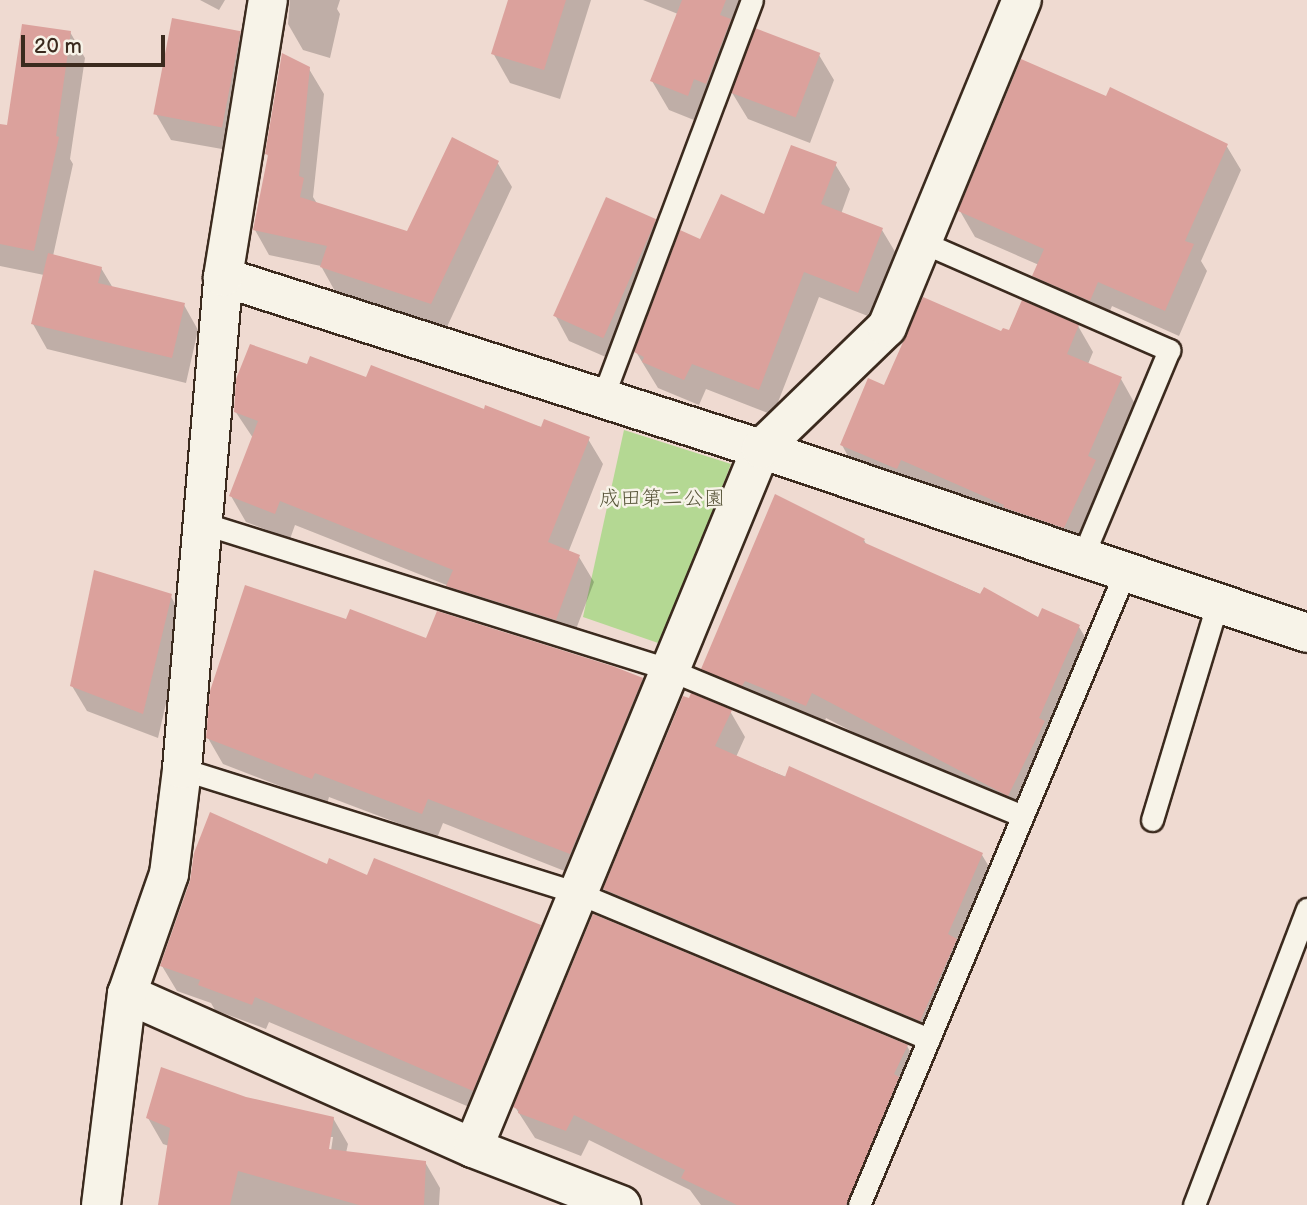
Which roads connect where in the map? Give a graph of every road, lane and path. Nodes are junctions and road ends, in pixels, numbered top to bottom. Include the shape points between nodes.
1 (268, 0) edge
2 (752, 0) edge
3 (1022, 0) edge
4 (922, 242) junction
5 (223, 277) junction
6 (602, 399) junction
7 (761, 449) junction
8 (202, 523) junction
9 (1083, 556) junction
10 (1126, 570) junction
11 (1218, 603) junction
12 (1307, 633) edge
13 (670, 670) junction
14 (182, 769) junction
15 (1022, 816) junction
16 (1152, 820) dead end
17 (578, 893) junction
18 (1307, 909) edge
19 (127, 994) junction
20 (929, 1039) junction
21 (473, 1148) junction
22 (101, 1205) edge
23 (621, 1205) edge
24 (859, 1205) edge
25 (1194, 1205) edge

1 - 5 street
2 - 6 lane
3 - 4 street
4 - 7 street via 887,327
4 - 9 lane via 1169,350
5 - 6 street
5 - 8 street
6 - 7 street
7 - 9 street
7 - 13 street
8 - 13 lane
8 - 14 street
9 - 10 street
10 - 11 street
10 - 15 lane
11 - 12 street
11 - 16 lane
13 - 15 lane
13 - 17 street
14 - 17 lane
14 - 19 street via 169,874
15 - 20 lane
17 - 20 lane
17 - 21 street
18 - 25 lane
19 - 21 street
19 - 22 street
20 - 24 lane
21 - 23 street

